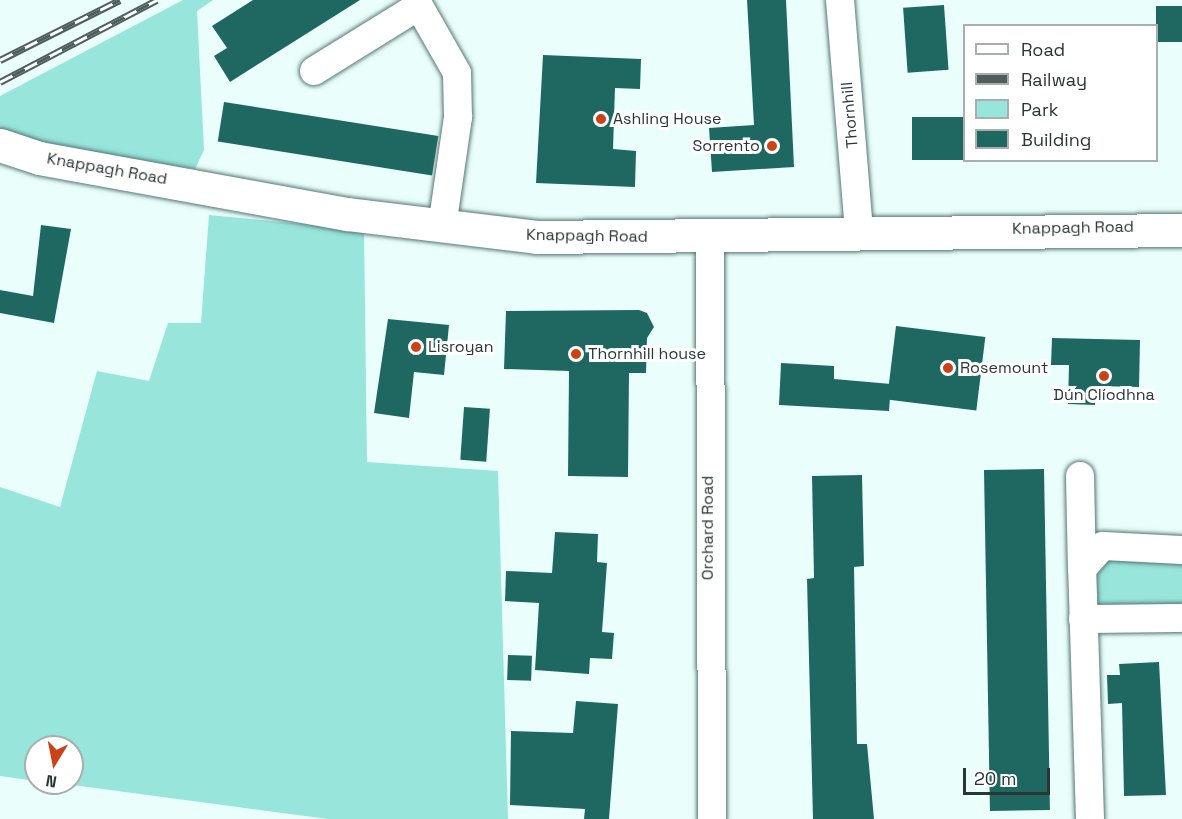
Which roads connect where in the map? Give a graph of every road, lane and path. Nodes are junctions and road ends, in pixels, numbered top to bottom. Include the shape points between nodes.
1 (840, 0) edge
2 (424, 3) edge
3 (314, 71) dead end
4 (0, 145) edge
5 (442, 227) junction
6 (859, 230) junction
7 (1182, 230) edge
8 (710, 238) junction
9 (1080, 476) dead end
10 (1182, 550) edge
11 (1082, 569) junction
12 (1182, 618) edge
13 (1083, 619) junction
14 (712, 819) edge
15 (1090, 819) edge

1 - 6 street, Thornhill
2 - 3 street
2 - 5 street via 457,73 458,117
4 - 5 main road, Knappagh Road via 39,158
5 - 8 main road, Knappagh Road via 537,237
6 - 7 main road, Knappagh Road
6 - 8 main road, Knappagh Road
8 - 14 street, Orchard Road
9 - 11 street
10 - 11 street via 1103,546
11 - 13 street
12 - 13 street
13 - 15 street

